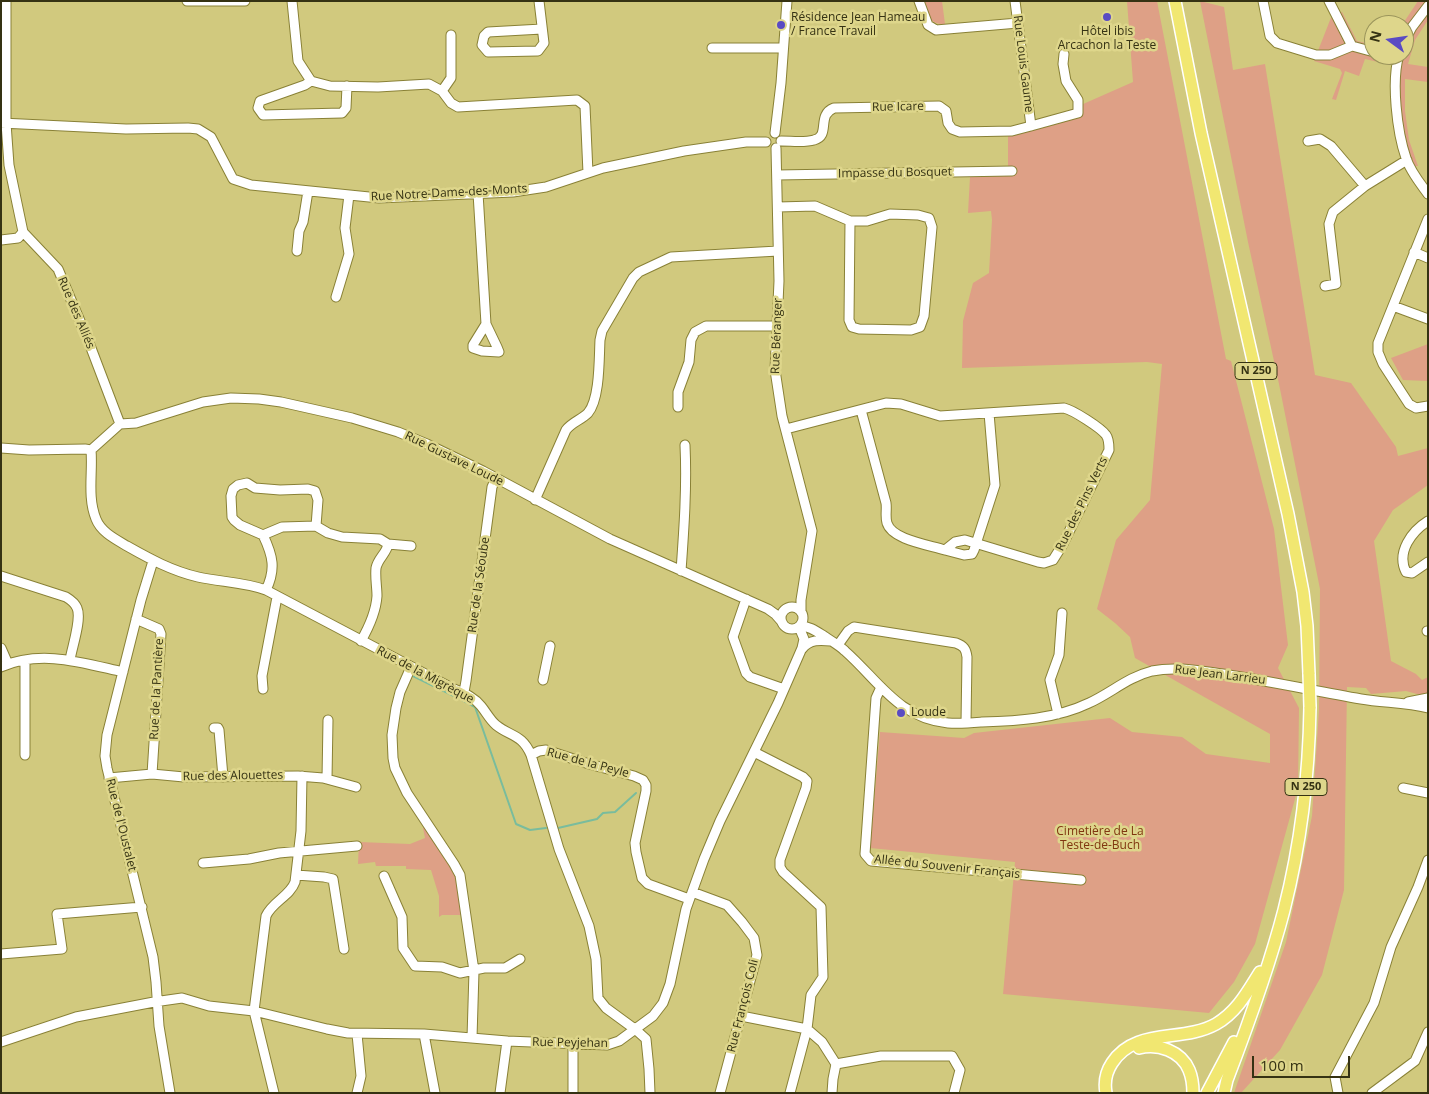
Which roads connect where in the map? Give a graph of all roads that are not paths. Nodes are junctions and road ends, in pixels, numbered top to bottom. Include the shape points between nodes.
1 (6, 1) edge
2 (187, 1) edge
3 (246, 1) edge
4 (292, 1) edge
5 (539, 1) edge
6 (787, 1) edge
7 (919, 1) edge
8 (1015, 1) edge
9 (1175, 1) edge
10 (1263, 1) edge
11 (1329, 1) edge
12 (1428, 6) edge
13 (1018, 23) junction
14 (1414, 24) edge
15 (542, 29) junction
16 (451, 35) dead end
17 (1352, 46) junction
18 (712, 48) dead end
19 (784, 48) junction
20 (1364, 49) edge
21 (1064, 54) dead end
22 (1397, 65) edge
23 (1, 71) edge
24 (312, 81) junction
25 (6, 83) junction
26 (347, 86) junction
27 (442, 91) junction
28 (4, 123) edge
29 (1031, 126) junction
30 (775, 133) junction
31 (1308, 141) dead end
32 (766, 142) junction
33 (779, 145) junction
34 (1406, 160) junction
35 (1012, 171) dead end
36 (588, 173) junction
37 (778, 175) junction
38 (1365, 186) junction
39 (308, 191) junction
40 (478, 193) junction
41 (1428, 194) edge
42 (349, 195) junction
43 (778, 207) junction
44 (1428, 220) edge
45 (850, 221) junction
46 (24, 232) junction
47 (1, 240) edge
48 (297, 251) dead end
49 (778, 251) junction
50 (1414, 252) junction
51 (1428, 258) edge
52 (1325, 286) dead end
53 (336, 297) dead end
54 (1393, 306) junction
55 (1428, 319) edge
56 (486, 324) dead end
57 (777, 326) junction
58 (1428, 406) edge
59 (678, 407) dead end
60 (861, 410) junction
61 (989, 413) junction
62 (120, 424) junction
63 (786, 429) junction
64 (685, 445) dead end
65 (1, 448) edge
66 (91, 450) junction
67 (496, 478) junction
68 (535, 500) junction
69 (1428, 521) edge
70 (316, 526) junction
71 (263, 535) junction
72 (388, 544) junction
73 (976, 544) junction
74 (411, 546) dead end
75 (945, 550) junction
76 (153, 560) junction
77 (1428, 562) edge
78 (681, 571) junction
79 (1, 576) edge
80 (805, 579) junction
81 (266, 590) junction
82 (277, 597) junction
83 (746, 599) junction
84 (787, 608) junction
85 (768, 609) junction
86 (801, 612) junction
87 (1062, 613) dead end
88 (136, 619) junction
89 (782, 622) junction
90 (796, 627) junction
91 (813, 629) junction
92 (361, 641) junction
93 (835, 643) junction
94 (550, 646) dead end
95 (1, 648) edge
96 (25, 660) junction
97 (70, 660) junction
98 (796, 660) junction
99 (5, 666) edge
100 (411, 667) junction
101 (123, 672) junction
102 (543, 680) dead end
103 (881, 687) junction
104 (263, 689) dead end
105 (784, 689) junction
106 (464, 692) junction
107 (1428, 698) edge
108 (1404, 703) junction
109 (1428, 708) edge
110 (1058, 714) junction
111 (328, 720) dead end
112 (966, 723) junction
113 (214, 728) dead end
114 (754, 752) junction
115 (26, 755) dead end
116 (531, 755) junction
117 (152, 774) junction
118 (302, 776) junction
119 (222, 777) junction
120 (109, 778) junction
121 (327, 779) junction
122 (356, 787) dead end
123 (1403, 788) dead end
124 (1428, 793) edge
125 (357, 846) dead end
126 (298, 852) junction
127 (1428, 860) edge
128 (203, 863) dead end
129 (296, 875) junction
130 (384, 876) dead end
131 (1081, 880) dead end
132 (691, 896) junction
133 (142, 906) junction
134 (344, 949) dead end
135 (1, 954) edge
136 (1270, 956) junction
137 (520, 959) dead end
138 (474, 971) junction
139 (1256, 998) junction
140 (157, 1001) junction
141 (254, 1011) junction
142 (741, 1016) junction
143 (807, 1029) junction
144 (636, 1030) junction
145 (1428, 1032) edge
146 (357, 1034) junction
147 (424, 1034) junction
148 (472, 1038) junction
149 (507, 1041) junction
150 (1, 1042) edge
151 (573, 1044) junction
152 (836, 1064) junction
153 (170, 1093) edge
154 (274, 1093) edge
155 (356, 1093) edge
156 (434, 1093) edge
157 (500, 1093) edge
158 (573, 1093) edge
159 (650, 1093) edge
160 (720, 1093) edge
161 (790, 1093) edge
162 (832, 1093) edge
163 (954, 1093) edge
164 (1106, 1093) edge
165 (1112, 1093) edge
166 (1193, 1093) edge
167 (1207, 1093) edge
168 (1224, 1093) edge
169 (1338, 1093) edge
170 (1372, 1093) edge

1 - 25 street, Rue des Alliés
2 - 3 street
4 - 24 street via 298,61
5 - 15 street
6 - 19 street
7 - 13 street via 928,26 936,30
8 - 13 street, Rue Louis Gaume
9 - 136 main road, N 250, bridge via 1201,133 1292,532 1307,626 1310,746 1302,824 1284,911
10 - 17 street via 1270,36 1277,43 1323,56
11 - 17 street
12 - 14 street
13 - 29 street, Rue Louis Gaume
15 - 15 street via 544,43 538,51 488,52 482,45 488,32
16 - 27 street via 452,78
17 - 20 street
18 - 19 street
19 - 30 street
21 - 29 street, Rue Icare via 1066,81 1078,100 1078,113
22 - 34 street via 1398,112
23 - 25 street
24 - 26 street
24 - 26 street via 260,101 258,108 263,115 342,113 346,108
25 - 28 street, Rue des Alliés
26 - 27 street via 429,84
27 - 36 street via 458,107 578,100 585,106
28 - 39 street, Rue Notre-Dame-des-Monts via 198,130 211,137 234,179 252,185
28 - 46 street, Rue des Alliés via 9,165
29 - 33 street, Rue Icare via 1002,132 956,131 949,126 943,108 935,106 834,108 826,114 824,131 819,138
30 - 32 street via 768,135
30 - 33 street via 779,135
31 - 38 street via 1320,139 1331,146
32 - 33 street via 770,148
32 - 36 street, Rue Notre-Dame-des-Monts via 684,151
33 - 37 street, Rue Béranger
34 - 38 street
34 - 41 street
35 - 37 street, Impasse du Bosquet
36 - 40 street, Rue Notre-Dame-des-Monts via 546,187
37 - 43 street, Rue Béranger
38 - 52 street via 1333,212 1328,224 1336,284
39 - 42 street, Rue Notre-Dame-des-Monts
39 - 48 street
40 - 42 street, Rue Notre-Dame-des-Monts via 379,198
40 - 56 street
42 - 53 street via 345,228 349,254
43 - 45 street via 815,206
43 - 49 street, Rue Béranger
44 - 50 street
45 - 45 street via 867,221 890,214 918,214 929,218 932,227 924,316 920,326 911,330 852,327 848,320
46 - 47 street via 18,238
46 - 62 street, Rue des Alliés via 58,269
49 - 57 street, Rue Béranger
49 - 68 street via 671,257 633,278 602,331 595,401 588,413 566,430
50 - 51 street
50 - 54 street
54 - 55 street
54 - 58 street via 1378,343 1378,352 1408,404 1416,408
57 - 59 street via 706,326 695,332 678,392
57 - 63 street, Rue Béranger via 776,383
60 - 61 street, Rue des Pins Verts via 893,403 940,416
60 - 63 street, Rue des Pins Verts
60 - 75 street via 886,503 887,524 897,535
61 - 73 street via 995,486
61 - 73 street, Rue des Pins Verts via 1068,409 1103,432 1109,442 1109,450 1053,560 1038,562
62 - 66 street
62 - 67 street, Rue Gustave Loude via 136,423 213,400 243,398 281,402 398,432
63 - 80 street, Rue Béranger via 812,531
64 - 78 street
65 - 66 street
66 - 76 street, Rue de la Migrèque via 91,490 96,519 101,528
67 - 68 street, Rue Gustave Loude
67 - 106 street, Rue de la Séoube via 492,487
68 - 78 street, Rue Gustave Loude
69 - 77 street via 1419,526 1410,538 1403,564 1406,572 1412,573
70 - 71 street via 282,527
70 - 71 street via 318,500 315,491 256,488 247,483 238,485 231,493 232,517 240,525
70 - 72 street via 342,538 380,539
71 - 81 street via 272,556 271,578
72 - 74 street
72 - 92 street via 376,568 377,594 372,618
73 - 75 street, Rue des Pins Verts via 960,540
73 - 75 street via 972,554 968,555
76 - 81 street, Rue de la Migrèque via 184,573
76 - 88 street, Rue de l'Oustalet
78 - 83 street, Rue Gustave Loude
79 - 97 street via 66,597 74,603 79,617
80 - 84 street, Rue Béranger
80 - 86 street, Rue Béranger
81 - 82 street, Rue de la Migrèque
82 - 92 street, Rue de la Migrèque
82 - 104 street via 262,676
83 - 85 street, Rue Gustave Loude
83 - 105 street via 733,637 746,673
84 - 85 street, Rue Gustave Loude
84 - 86 street
84 - 89 street via 781,615
85 - 89 street, Rue Gustave Loude
86 - 90 street via 803,620
86 - 91 street, Rue Jean Larrieu
87 - 110 street via 1059,655 1050,680
88 - 101 street, Rue de l'Oustalet
88 - 117 street, Rue de la Pantière via 161,634
89 - 90 street
90 - 91 street, Rue Jean Larrieu
90 - 98 street, Rue Peyjehan
91 - 93 street, Rue Jean Larrieu
92 - 100 street, Rue de la Migrèque
93 - 98 street, Rue Peyjehan via 819,640 808,643
93 - 103 street, Rue Jean Larrieu
93 - 112 street via 854,627 963,646 967,657
94 - 102 street
95 - 99 street
96 - 97 street
96 - 99 street
96 - 115 street
97 - 101 street
98 - 105 street, Rue Peyjehan
100 - 106 street, Rue de la Migrèque
100 - 138 street via 396,708 392,735 395,768 407,793 458,871
101 - 120 street, Rue de l'Oustalet via 105,748
103 - 112 street, Rue Jean Larrieu via 899,705 920,716 941,722
103 - 131 street, Allée du Souvenir Français via 876,698 865,854 871,861
105 - 114 street, Rue Peyjehan
106 - 116 street, Rue de la Migrèque via 475,699 496,725 522,740
107 - 108 street
108 - 109 street, Rue Jean Larrieu
108 - 110 street, Rue Jean Larrieu via 1365,700 1278,683 1171,669 1138,676 1091,702
110 - 112 street, Rue Jean Larrieu
111 - 121 street
113 - 119 street via 218,728
114 - 132 street, Rue Peyjehan via 715,832
114 - 143 street via 807,780 780,867 821,908 823,977 811,995
116 - 132 street, Rue de la Peyle via 552,751 643,780 646,791 635,843 642,878 648,884
116 - 144 street, Rue de la Migrèque via 559,849 589,926 596,959 598,998
117 - 119 street, Rue des Alouettes via 184,778
117 - 120 street, Rue des Alouettes
118 - 119 street, Rue des Alouettes
118 - 121 street, Rue des Alouettes
118 - 126 street
120 - 133 street, Rue de l'Oustalet
121 - 122 street, Rue des Alouettes
123 - 124 street
125 - 126 street
126 - 128 street
126 - 129 street
127 - 169 street via 1391,947 1374,1003 1335,1077
129 - 134 street via 333,879
129 - 141 street via 292,889 271,907 265,919
130 - 138 street via 402,917 403,948 413,964 460,973
132 - 142 street, Rue François Coli via 727,905 754,938 757,955
132 - 144 street, Rue Peyjehan via 668,991 656,1012
133 - 135 street via 57,914 62,949
133 - 140 street, Rue de l'Oustalet via 153,957
136 - 139 main road, N 250
136 - 164 main road via 1236,1008 1217,1023 1204,1030 1134,1044 1117,1055 1106,1075
137 - 138 street via 509,967
138 - 148 street
139 - 167 main road, N 250
139 - 168 main road
140 - 141 street, Rue Peyjehan via 182,998 209,1006
140 - 150 street, Rue Peyjehan via 76,1016
140 - 153 street, Rue de l'Oustalet
141 - 146 street, Rue Peyjehan
141 - 154 street
142 - 143 street
142 - 160 street, Rue François Coli
143 - 152 street via 822,1042
143 - 161 street
144 - 151 street, Rue Peyjehan via 610,1045
144 - 159 street via 646,1040
145 - 170 street via 1415,1060
146 - 147 street, Rue Peyjehan
146 - 155 street via 361,1076
147 - 148 street, Rue Peyjehan
147 - 156 street
148 - 149 street, Rue Peyjehan
149 - 151 street, Rue Peyjehan
149 - 157 street
151 - 158 street
152 - 162 street
152 - 163 street via 881,1056 952,1056 960,1070
165 - 166 main road via 1112,1078 1119,1063 1135,1050 1149,1046 1165,1048 1182,1059 1189,1068

